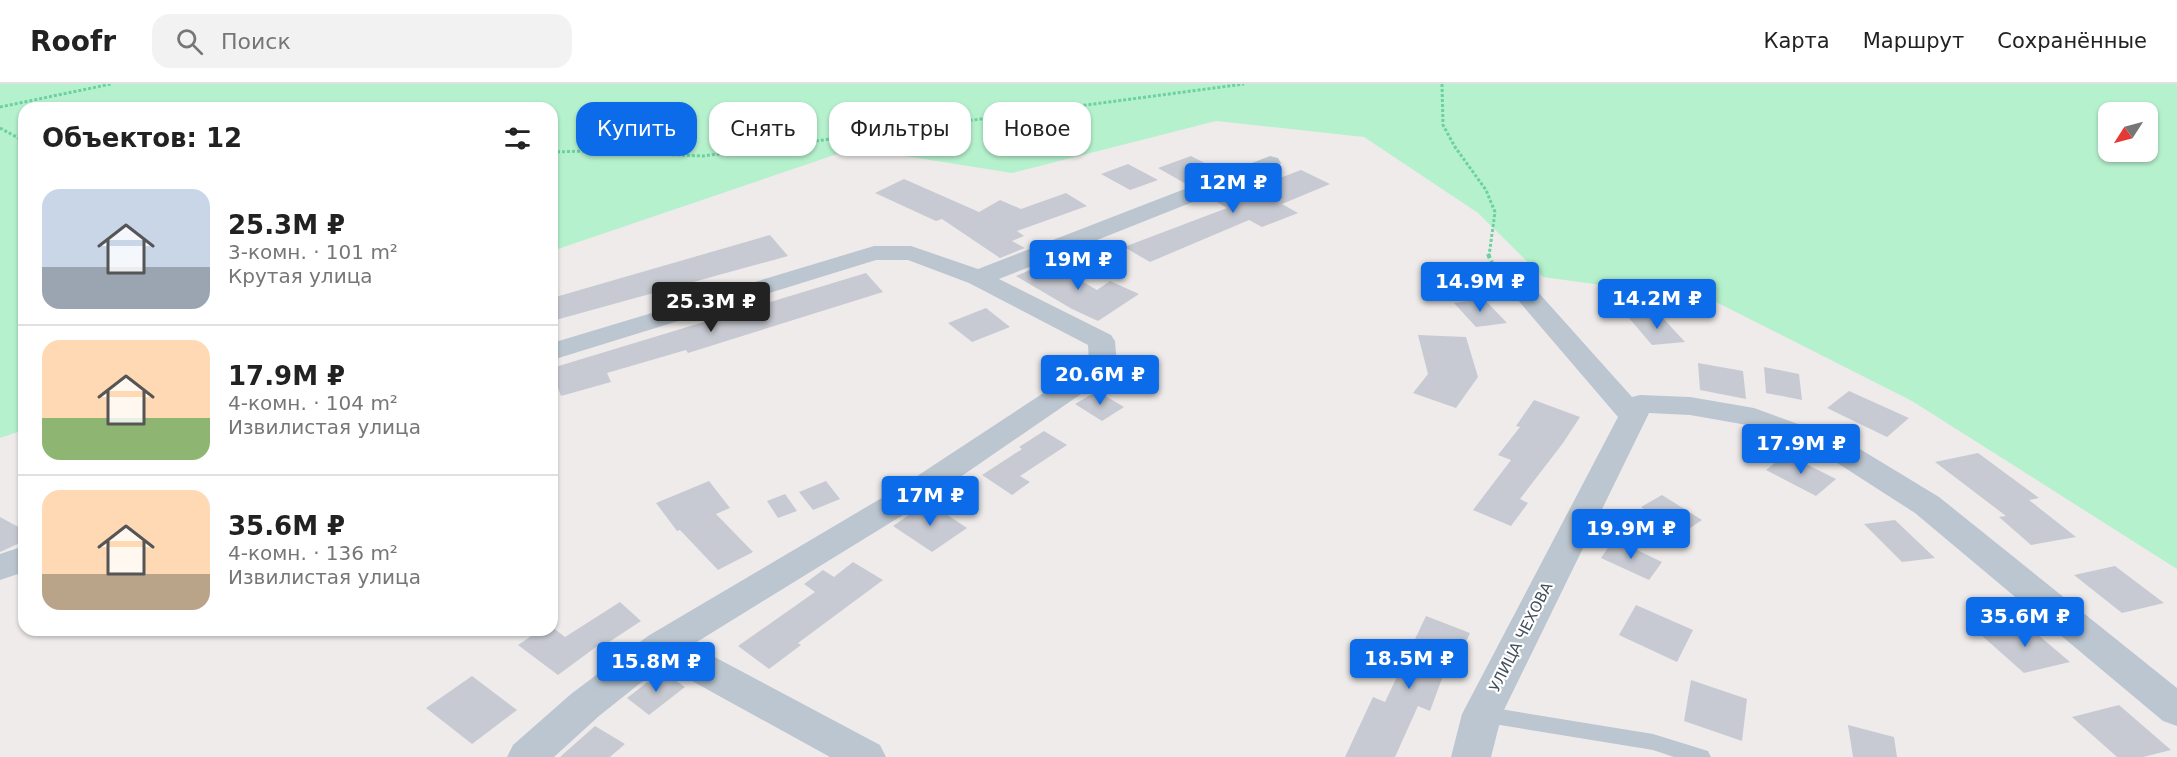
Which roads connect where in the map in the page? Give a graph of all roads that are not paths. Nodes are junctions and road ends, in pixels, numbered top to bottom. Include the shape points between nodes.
1 (1270, 163) dead end
2 (978, 278) junction
3 (1520, 287) dead end
4 (558, 350) edge
5 (1633, 416) junction
6 (18, 560) edge
7 (0, 568) edge
8 (661, 646) junction
9 (2177, 710) edge
10 (1482, 714) junction
11 (527, 757) edge
12 (866, 757) edge
13 (1471, 757) edge
14 (1701, 757) edge

1 - 2 street
2 - 4 street via 911,253 874,253
2 - 8 street via 1101,341 1103,366 913,494
3 - 5 street
5 - 9 street via 1640,404 1690,406 1754,417 1839,450 1927,505
5 - 10 street, УЛИЦА ЧЕХОВА
6 - 7 street
8 - 11 street via 585,705
8 - 12 street
10 - 13 street, УЛИЦА ЧЕХОВА
10 - 14 lane via 1653,742

